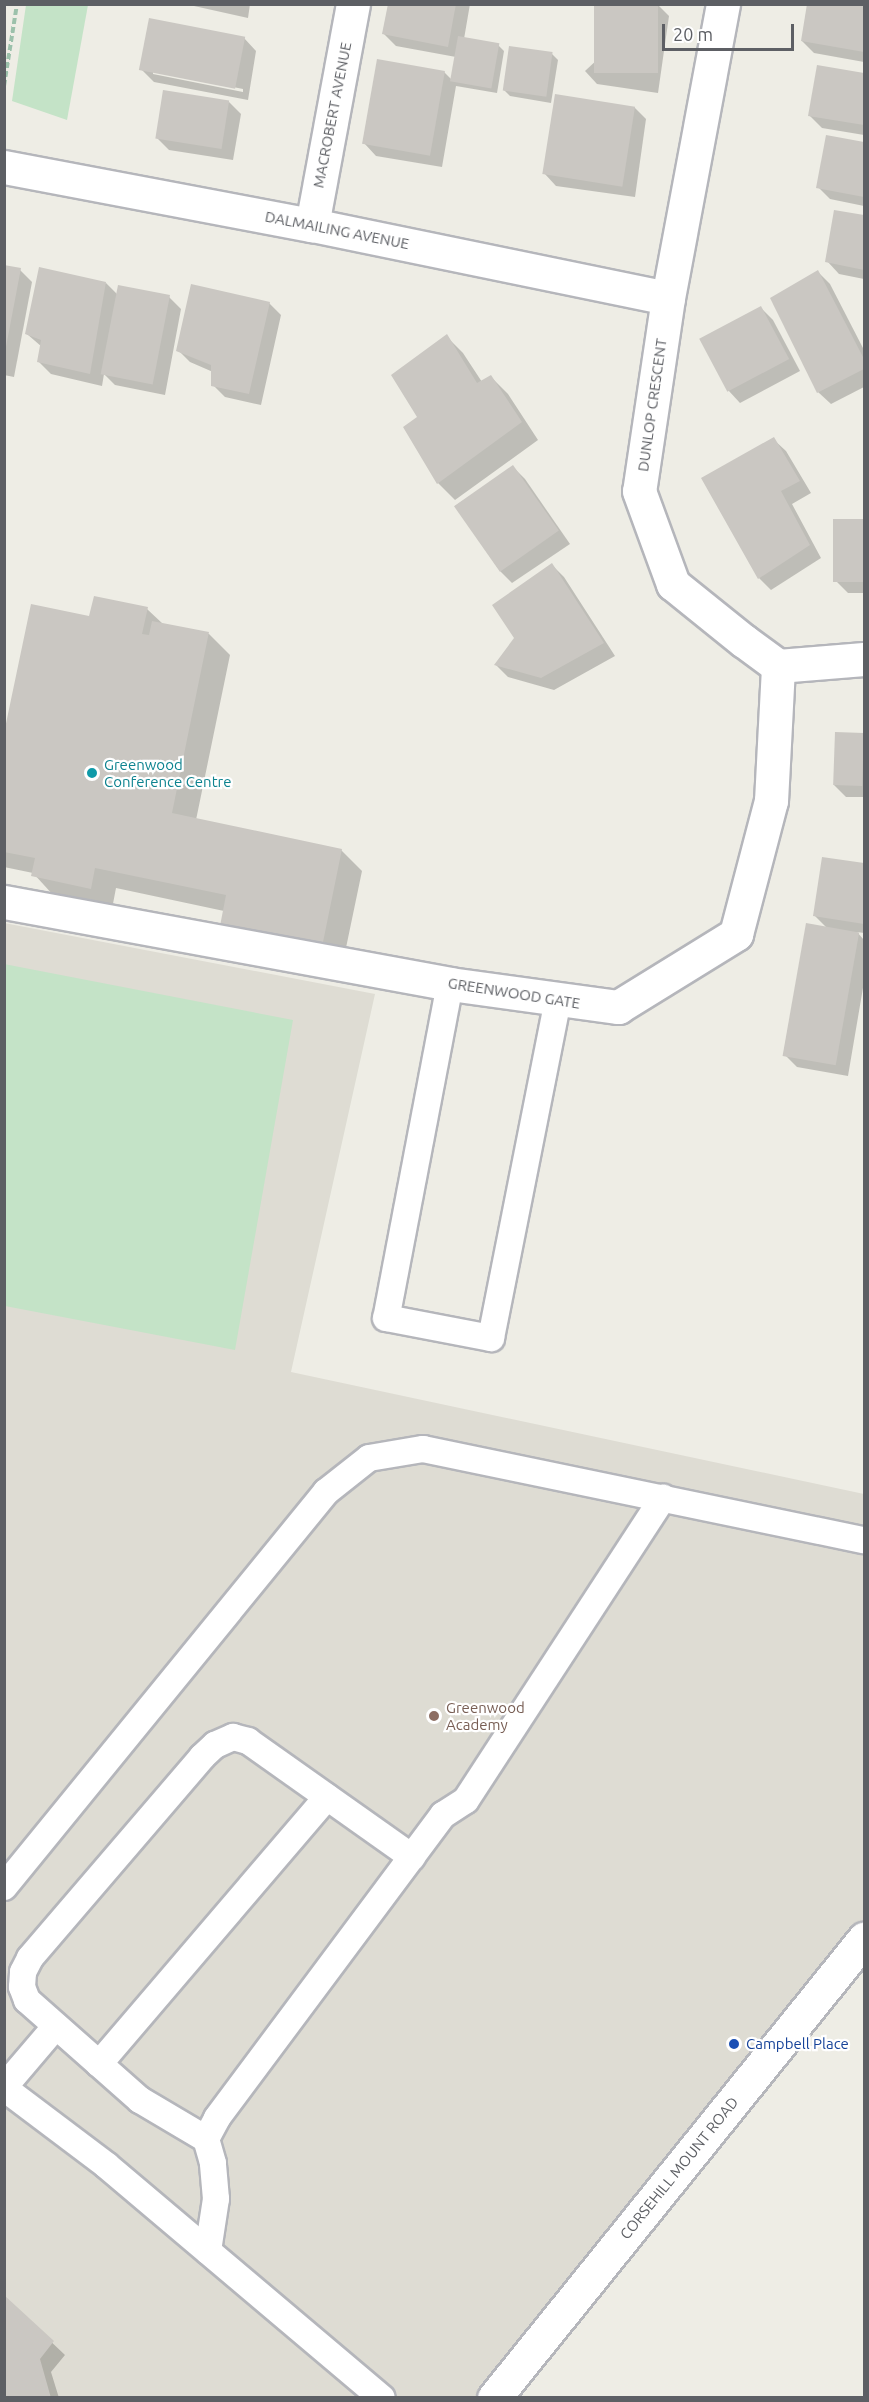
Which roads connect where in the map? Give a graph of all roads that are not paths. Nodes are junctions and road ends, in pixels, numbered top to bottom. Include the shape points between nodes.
1 (353, 4) edge
2 (723, 4) edge
3 (4, 167) edge
4 (312, 225) junction
5 (668, 298) junction
6 (864, 659) edge
7 (778, 666) junction
8 (4, 903) edge
9 (450, 984) junction
10 (558, 1000) junction
11 (663, 1498) junction
12 (864, 1540) edge
13 (327, 1797) junction
14 (412, 1857) junction
15 (4, 1887) edge
16 (864, 1939) edge
17 (56, 2026) junction
18 (99, 2064) junction
19 (4, 2087) edge
20 (206, 2139) junction
21 (208, 2251) junction
22 (382, 2397) edge
23 (494, 2397) edge

1 - 4 street, MACROBERT AVENUE
2 - 5 street, DUNLOP CRESCENT
3 - 4 street, DALMAILING AVENUE
4 - 5 street, DALMAILING AVENUE
5 - 7 street, DUNLOP CRESCENT via 639,491 673,584
6 - 7 street
7 - 10 street, GREENWOOD GATE via 771,801 736,934 618,1008
8 - 9 street, GREENWOOD GATE
9 - 10 street, GREENWOOD GATE
9 - 10 lane via 386,1318 491,1338
11 - 12 lane
11 - 14 lane via 466,1800 443,1815
11 - 15 lane via 423,1449 369,1458 326,1492
13 - 14 lane
13 - 17 lane via 248,1741 232,1737 216,1745 30,1958 23,1972 22,1987 27,2000
13 - 18 lane
14 - 20 lane via 217,2118
16 - 23 street, CORSEHILL MOUNT ROAD
17 - 18 lane
17 - 19 lane
18 - 20 lane via 140,2100
19 - 21 lane via 106,2165
20 - 21 lane via 216,2199
21 - 22 lane

